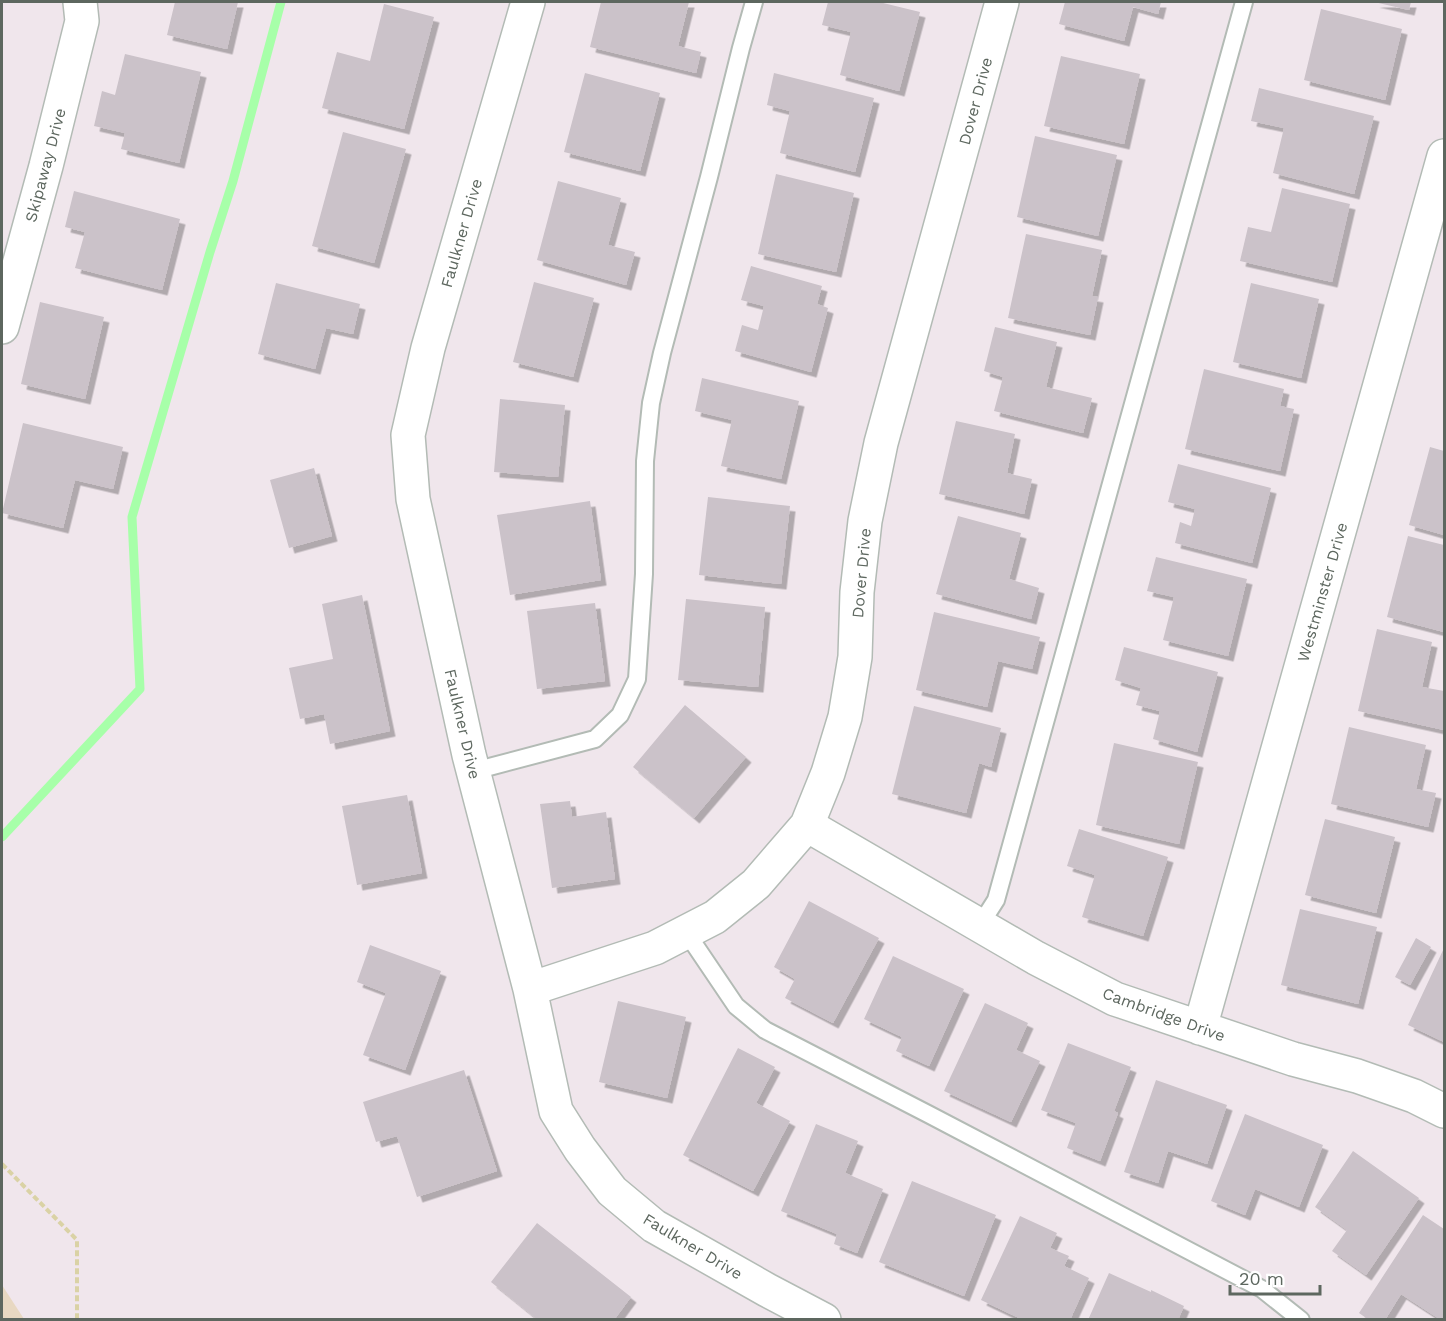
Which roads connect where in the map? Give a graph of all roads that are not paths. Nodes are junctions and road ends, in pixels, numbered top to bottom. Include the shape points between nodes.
1 (80, 2) edge
2 (528, 2) edge
3 (754, 2) edge
4 (1002, 2) edge
5 (1244, 2) edge
6 (1444, 156) edge
7 (2, 327) edge
8 (474, 771) junction
9 (807, 825) junction
10 (980, 925) junction
11 (686, 932) junction
12 (530, 989) junction
13 (1200, 1028) junction
14 (1444, 1111) edge
15 (824, 1320) edge
16 (1301, 1320) edge

1 - 7 street, Skipaway Drive via 82,21
2 - 8 street, Faulkner Drive via 428,348 408,435 413,499
3 - 8 lane via 651,403 645,461 644,574 637,679 620,715 595,739
4 - 9 street, Dover Drive via 881,444 865,521 855,657 844,717 828,773
5 - 10 lane via 996,900
6 - 13 street, Westminster Drive
8 - 12 street, Faulkner Drive
9 - 10 street, Cambridge Drive
9 - 11 street, Dover Drive via 756,884 715,917
10 - 13 street, Cambridge Drive via 1115,999
11 - 12 street, Dover Drive via 655,948
11 - 16 lane via 736,1006 765,1030 1262,1289
12 - 15 street, Faulkner Drive via 556,1112 612,1191 654,1226
13 - 14 street, Cambridge Drive via 1357,1076

